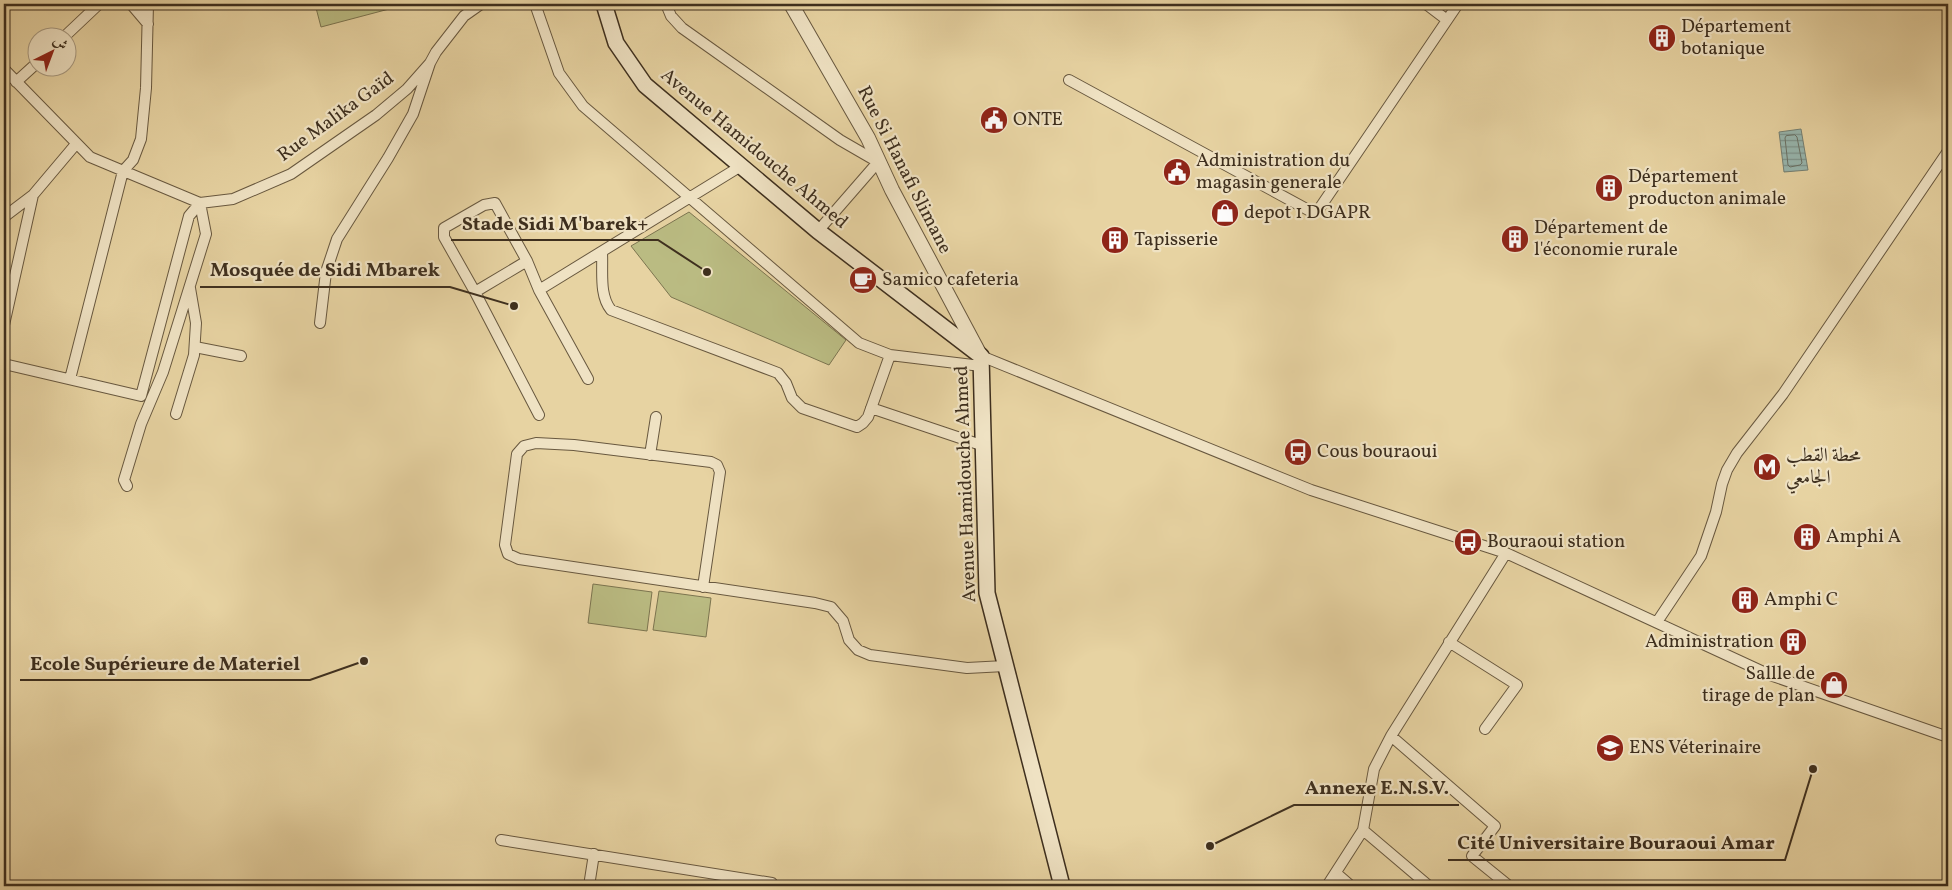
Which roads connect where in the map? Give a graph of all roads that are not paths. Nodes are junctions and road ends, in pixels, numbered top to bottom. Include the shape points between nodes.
1 (98, 4) edge
2 (131, 4) edge
3 (148, 4) edge
4 (480, 4) edge
5 (535, 4) edge
6 (604, 4) edge
7 (666, 4) edge
8 (791, 4) edge
9 (1426, 4) edge
10 (1458, 4) edge
11 (1447, 20) junction
12 (148, 24) junction
13 (73, 28) edge
14 (430, 62) junction
15 (4, 70) edge
16 (28, 71) edge
17 (1069, 80) dead end
18 (16, 82) junction
19 (76, 144) junction
20 (1948, 151) edge
21 (878, 162) junction
22 (741, 166) junction
23 (123, 171) junction
24 (33, 195) junction
25 (690, 199) junction
26 (200, 203) junction
27 (4, 218) edge
28 (818, 230) junction
29 (602, 253) junction
30 (527, 261) junction
31 (190, 286) junction
32 (540, 290) junction
33 (476, 292) junction
34 (320, 323) dead end
35 (4, 325) edge
36 (195, 347) junction
37 (890, 355) junction
38 (241, 356) dead end
39 (981, 361) junction
40 (4, 364) edge
41 (588, 378) dead end
42 (70, 379) junction
43 (871, 408) junction
44 (176, 414) dead end
45 (539, 415) dead end
46 (656, 417) dead end
47 (984, 446) junction
48 (650, 455) junction
49 (126, 486) dead end
50 (1506, 553) junction
51 (702, 587) junction
52 (1657, 622) junction
53 (1450, 642) junction
54 (1005, 666) junction
55 (1485, 728) dead end
56 (1391, 736) junction
57 (1948, 737) edge
58 (1363, 830) junction
59 (501, 840) dead end
60 (594, 854) junction
61 (1336, 873) junction
62 (772, 883) dead end
63 (589, 886) edge
64 (1062, 886) edge
65 (1327, 886) edge
66 (1351, 886) edge
67 (1429, 886) edge
68 (1510, 886) edge

1 - 13 street
2 - 12 street
3 - 12 street
4 - 14 street via 464,16
5 - 25 street via 559,73 583,106
6 - 22 main road, Avenue Hamidouche Ahmed via 616,44 645,85
7 - 21 street via 682,28 840,140
8 - 21 street, Rue Si Hanafi Slimane via 868,138
9 - 11 street
10 - 11 street
11 - 17 street via 1319,209 1312,212
12 - 23 street via 141,140 134,160
14 - 26 street, Rue Malika Gaïd via 407,89 376,115 291,174 233,200
14 - 34 street via 413,114 337,239 326,272
15 - 18 street, Rue Malika Gaïd
16 - 18 street
18 - 19 street, Rue Malika Gaïd
19 - 23 street, Rue Malika Gaïd via 90,158
19 - 24 street
20 - 52 street via 1783,394 1737,453 1727,470 1701,556
21 - 28 street
21 - 39 street, Rue Si Hanafi Slimane
22 - 25 street
22 - 28 main road, Avenue Hamidouche Ahmed
23 - 26 street, Rue Malika Gaïd
23 - 42 street
24 - 27 street
24 - 35 street
25 - 29 street
25 - 37 street via 859,343
26 - 31 street via 206,234
26 - 42 street via 189,216 141,396
28 - 39 main road, Avenue Hamidouche Ahmed
29 - 32 street
29 - 43 street via 603,295 611,310 778,373 792,398 802,408 857,426 863,424
30 - 32 street
30 - 33 street
30 - 33 street via 495,203 484,205 444,228 444,237
31 - 36 street via 196,324
31 - 49 street via 163,372 141,424 124,480
32 - 41 street
33 - 45 street
36 - 38 street
36 - 44 street
37 - 39 street
37 - 43 street
39 - 47 main road, Avenue Hamidouche Ahmed
39 - 50 street via 1311,490
40 - 42 street
43 - 47 street
46 - 48 street
47 - 54 main road, Avenue Hamidouche Ahmed via 987,593
48 - 51 street via 711,462 720,472
48 - 51 street via 564,444 524,446 517,454 505,545 508,554 519,559
50 - 52 street
50 - 53 street
51 - 54 street via 831,607 843,621 849,640 858,650 870,655 967,668
52 - 57 street via 1770,675
53 - 55 street via 1517,685
53 - 56 street
54 - 64 main road, Avenue Hamidouche Ahmed
56 - 58 street via 1374,769
56 - 68 street via 1495,826 1472,856
58 - 61 street
58 - 67 street
59 - 60 street
60 - 62 street
60 - 63 street
61 - 65 street
61 - 66 street

